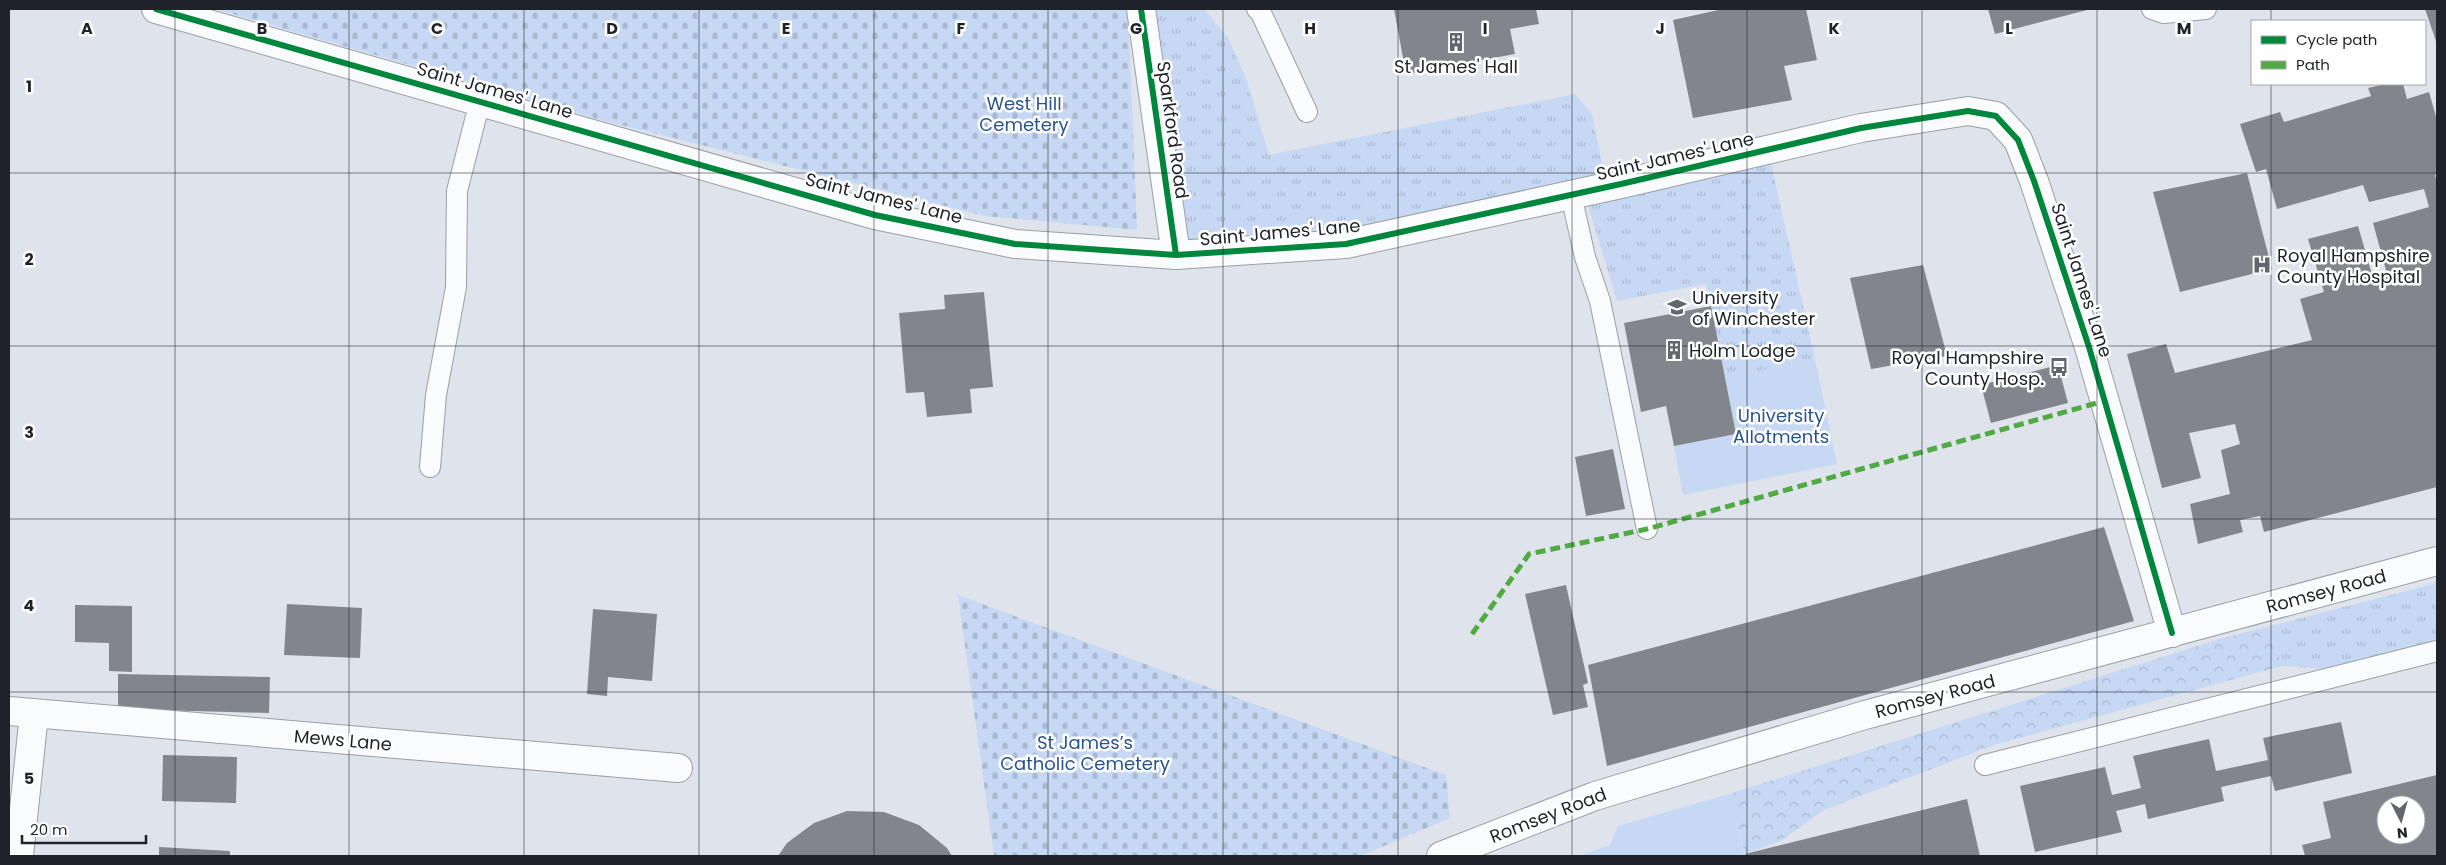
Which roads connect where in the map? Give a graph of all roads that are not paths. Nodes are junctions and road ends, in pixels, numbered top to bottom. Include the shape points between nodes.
1 (156, 9) edge
2 (1141, 9) edge
3 (1257, 9) edge
4 (2152, 9) edge
5 (2206, 9) edge
6 (480, 101) junction
7 (1307, 112) dead end
8 (1571, 195) junction
9 (1176, 255) junction
10 (430, 467) dead end
11 (1647, 528) dead end
12 (2437, 561) edge
13 (2172, 633) junction
14 (2437, 651) edge
15 (21, 713) edge
16 (1985, 765) dead end
17 (678, 768) dead end
18 (19, 856) edge
19 (1444, 856) edge

1 - 6 street, Saint James' Lane
2 - 9 street, Sparkford Road
3 - 7 lane
4 - 5 lane via 2164,13
6 - 9 street, Saint James' Lane via 875,215 1015,244
6 - 10 lane via 457,190 456,286 436,395
8 - 9 street, Saint James' Lane via 1346,244
8 - 11 lane via 1585,257 1600,301
8 - 13 street, Saint James' Lane via 1861,128 1968,111 1996,116 2018,140 2037,190 2089,347
12 - 13 street, Romsey Road
13 - 19 street, Romsey Road via 1865,715 1604,793
14 - 16 lane
15 - 17 street, Mews Lane
15 - 18 street

